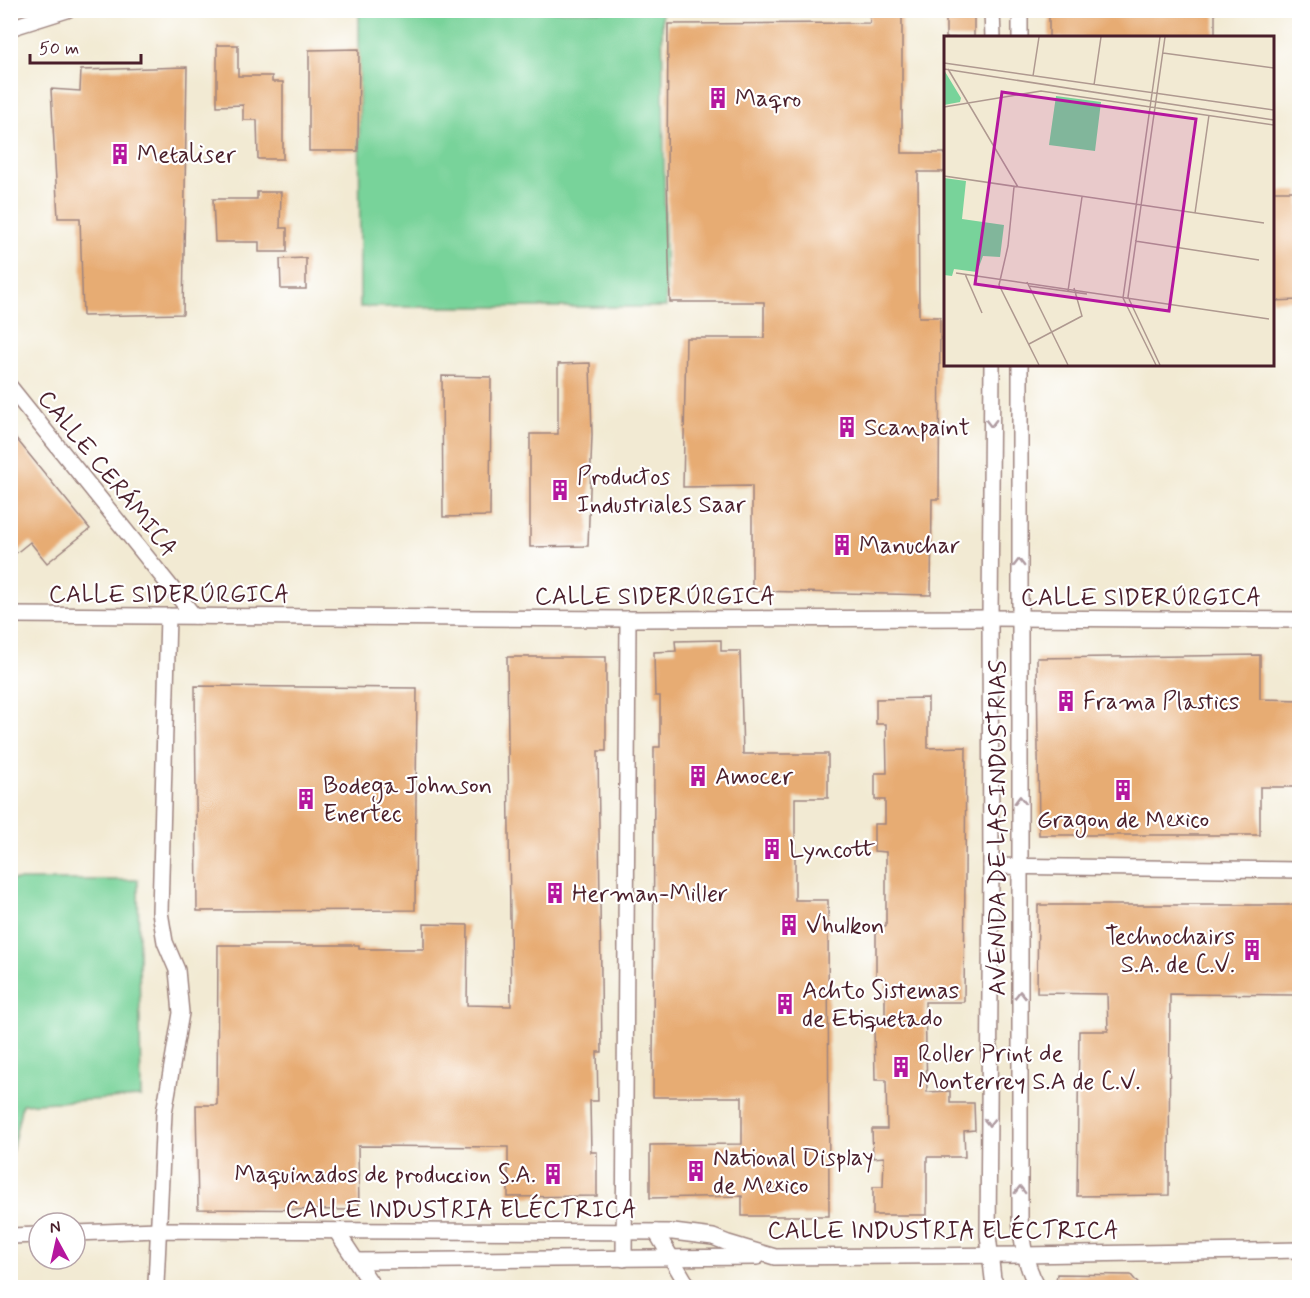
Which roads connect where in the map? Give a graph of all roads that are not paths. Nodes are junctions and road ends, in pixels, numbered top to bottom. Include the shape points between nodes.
1 (67, 10) edge
2 (992, 10) edge
3 (1020, 10) edge
4 (10, 28) edge
5 (993, 36) edge
6 (1020, 36) edge
7 (992, 366) edge
8 (1020, 366) edge
9 (10, 387) edge
10 (10, 615) edge
11 (168, 616) junction
12 (194, 616) junction
13 (990, 618) junction
14 (1018, 618) junction
15 (628, 619) junction
16 (1299, 620) edge
17 (991, 866) junction
18 (1021, 867) junction
19 (1299, 870) edge
20 (158, 1230) junction
21 (337, 1232) junction
22 (623, 1232) junction
23 (656, 1232) junction
24 (87, 1233) edge
25 (27, 1235) edge
26 (10, 1236) edge
27 (1299, 1250) edge
28 (990, 1255) junction
29 (1024, 1255) junction
30 (775, 1257) junction
31 (624, 1259) junction
32 (672, 1259) junction
33 (357, 1262) junction
34 (158, 1287) edge
35 (374, 1287) edge
36 (689, 1287) edge
37 (998, 1287) edge
38 (1038, 1287) edge

1 - 4 street
2 - 5 street
3 - 6 street
7 -> 13 street, AVENIDA DE LAS INDUSTRIAS
14 -> 8 street, AVENIDA DE LAS INDUSTRIAS
9 - 12 street, CALLE CERÁMICA
10 - 11 street, CALLE SIDERÚRGICA
11 - 12 street, CALLE SIDERÚRGICA
11 - 20 street via 160,912 165,942 177,970 181,1013 164,1113
12 - 15 street, CALLE SIDERÚRGICA
13 - 14 street, CALLE SIDERÚRGICA
13 - 15 street, CALLE SIDERÚRGICA
13 - 17 street, AVENIDA DE LAS INDUSTRIAS
14 - 16 street, CALLE SIDERÚRGICA
18 -> 14 street, AVENIDA DE LAS INDUSTRIAS
15 - 22 street
17 - 18 street
17 -> 28 street, AVENIDA DE LAS INDUSTRIAS
18 - 19 street
29 -> 18 street, AVENIDA DE LAS INDUSTRIAS via 1020,1218
20 - 21 street, CALLE INDUSTRIA ELÉCTRICA
20 - 24 street, CALLE INDUSTRIA ELÉCTRICA
20 - 34 street
21 - 22 street, CALLE INDUSTRIA ELÉCTRICA
21 - 33 street
22 - 23 street, CALLE INDUSTRIA ELÉCTRICA
22 - 31 street
23 - 30 street, CALLE INDUSTRIA ELÉCTRICA via 713,1237
23 - 32 street
25 - 26 street
27 - 29 street, CALLE INDUSTRIA ELÉCTRICA
28 - 29 street, CALLE INDUSTRIA ELÉCTRICA
28 - 30 street, CALLE INDUSTRIA ELÉCTRICA
28 - 37 street, AVENIDA DE LAS INDUSTRIAS
29 - 38 street, AVENIDA DE LAS INDUSTRIAS
30 - 32 street
31 - 32 street
31 - 33 street
32 - 36 street
33 - 35 street

